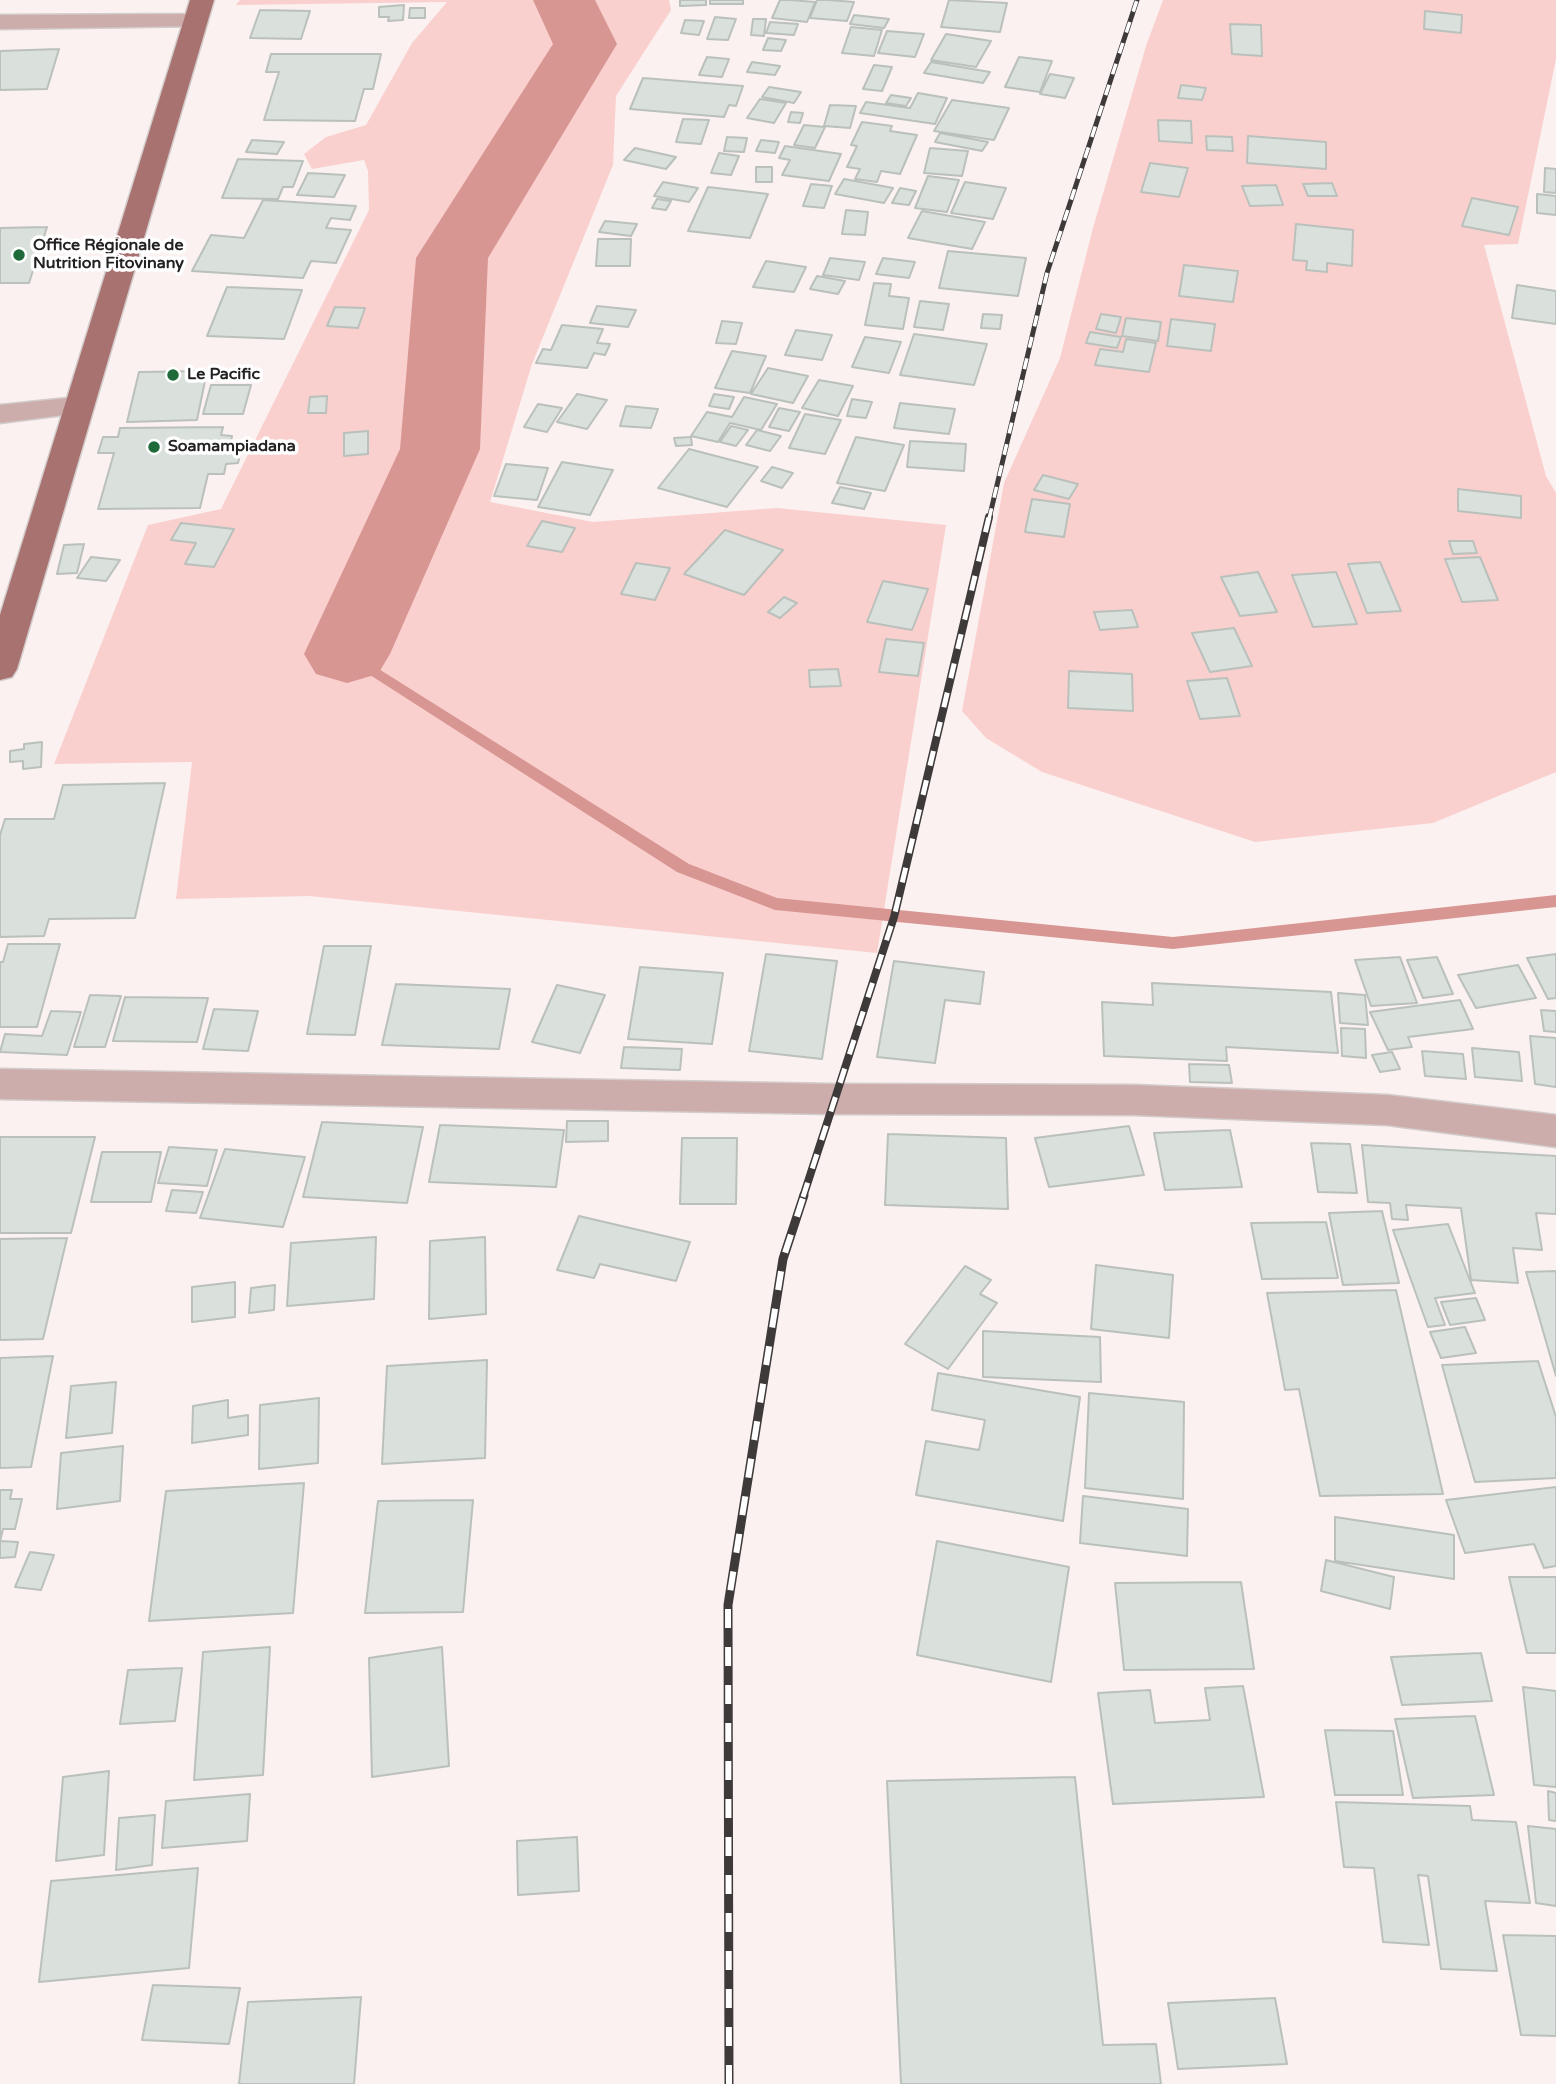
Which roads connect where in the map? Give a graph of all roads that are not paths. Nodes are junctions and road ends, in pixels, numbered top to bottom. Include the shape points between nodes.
1 (198, 11) edge
2 (0, 22) edge
3 (78, 407) junction
4 (0, 414) edge
5 (0, 669) edge
6 (0, 1084) edge
7 (1556, 1131) edge

1 - 2 street
1 - 3 main road
3 - 4 street
3 - 5 main road
6 - 7 street via 1133,1100 1387,1110

